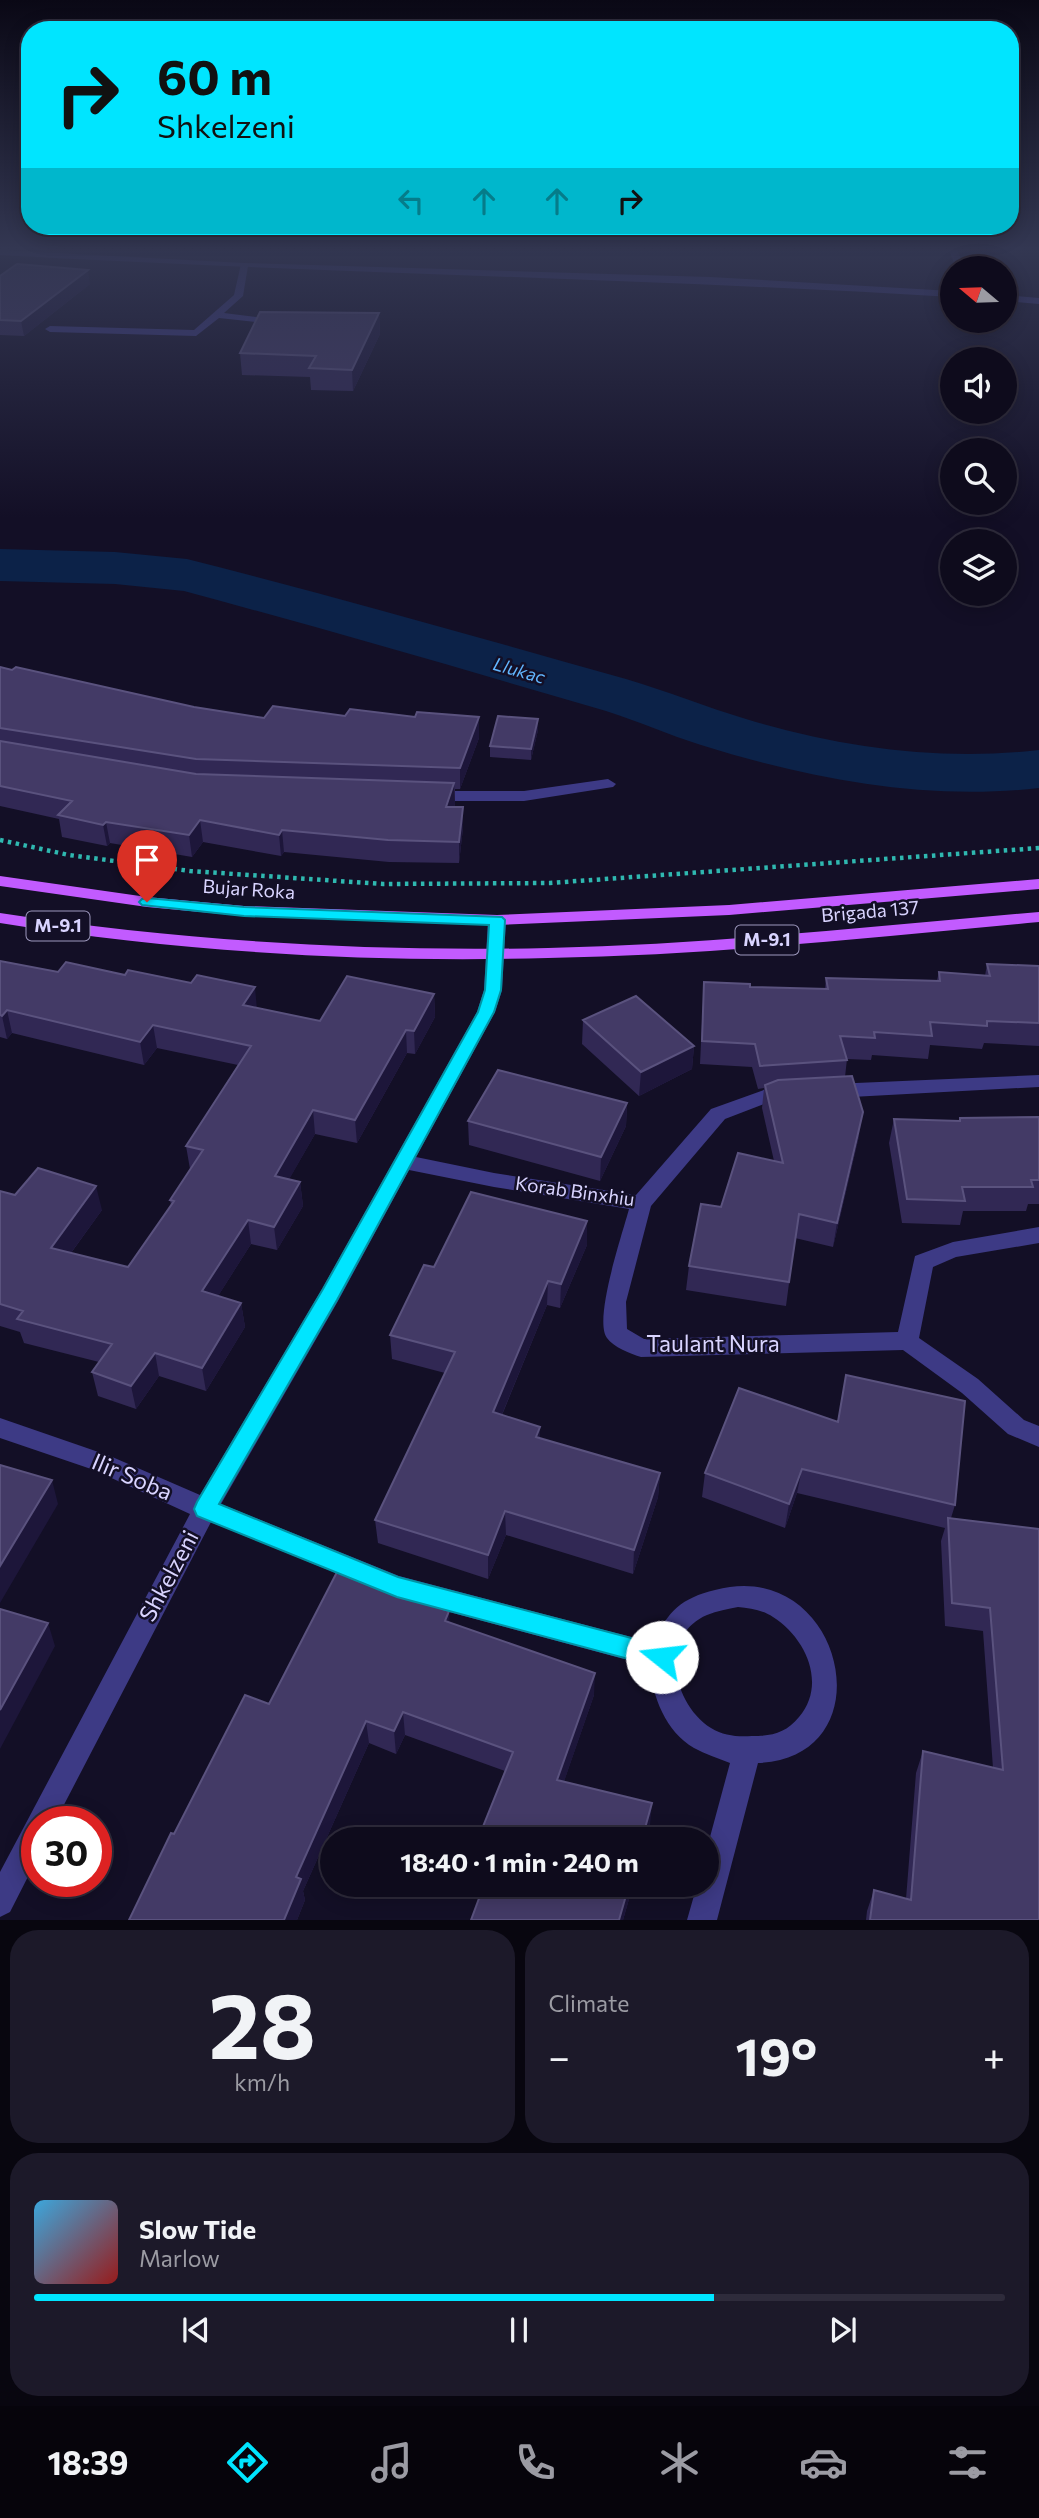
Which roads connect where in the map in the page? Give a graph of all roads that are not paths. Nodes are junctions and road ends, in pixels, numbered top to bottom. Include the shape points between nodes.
1 (608, 784) dead end
2 (420, 795) edge
3 (0, 881) edge
4 (1039, 884) edge
5 (1039, 917) edge
6 (0, 918) edge
7 (497, 920) junction
8 (495, 954) junction
9 (1039, 1081) edge
10 (405, 1161) junction
11 (641, 1203) junction
12 (1039, 1235) edge
13 (906, 1341) junction
14 (0, 1429) edge
15 (1039, 1437) edge
16 (205, 1509) junction
17 (662, 1657) junction
18 (747, 1751) junction
19 (48, 1806) edge
20 (21, 1861) edge
21 (0, 1902) edge
22 (702, 1920) edge

1 - 2 street via 524,796
3 - 7 main road, Bujar Roka / M-9.1 via 244,911
4 - 7 main road, Brigada 137 / M-9.1 via 729,910
5 - 8 main road, Brigada 137 / M-9.1 via 719,944
6 - 8 main road, M-9.1 via 219,944
7 - 8 street, Shkelzeni
8 - 10 street, Shkelzeni via 493,990 486,1012
9 - 11 street, Korab Binxhiu via 772,1094 718,1114
10 - 11 street, Korab Binxhiu
10 - 16 street, Shkelzeni
11 - 13 street, Taulant Nura via 615,1302 616,1334 641,1348
12 - 13 street via 953,1250 923,1262
13 - 15 street via 970,1386 1016,1427
14 - 16 street, Ilir Soba via 102,1463
16 - 17 street, Ilir Soba via 397,1587
16 - 19 street, Shkelzeni
17 - 18 street via 664,1688 679,1718 706,1740
17 - 18 street via 665,1642 681,1616 707,1600 754,1597 798,1620 824,1662 821,1709 789,1743
18 - 22 street
20 - 21 street

